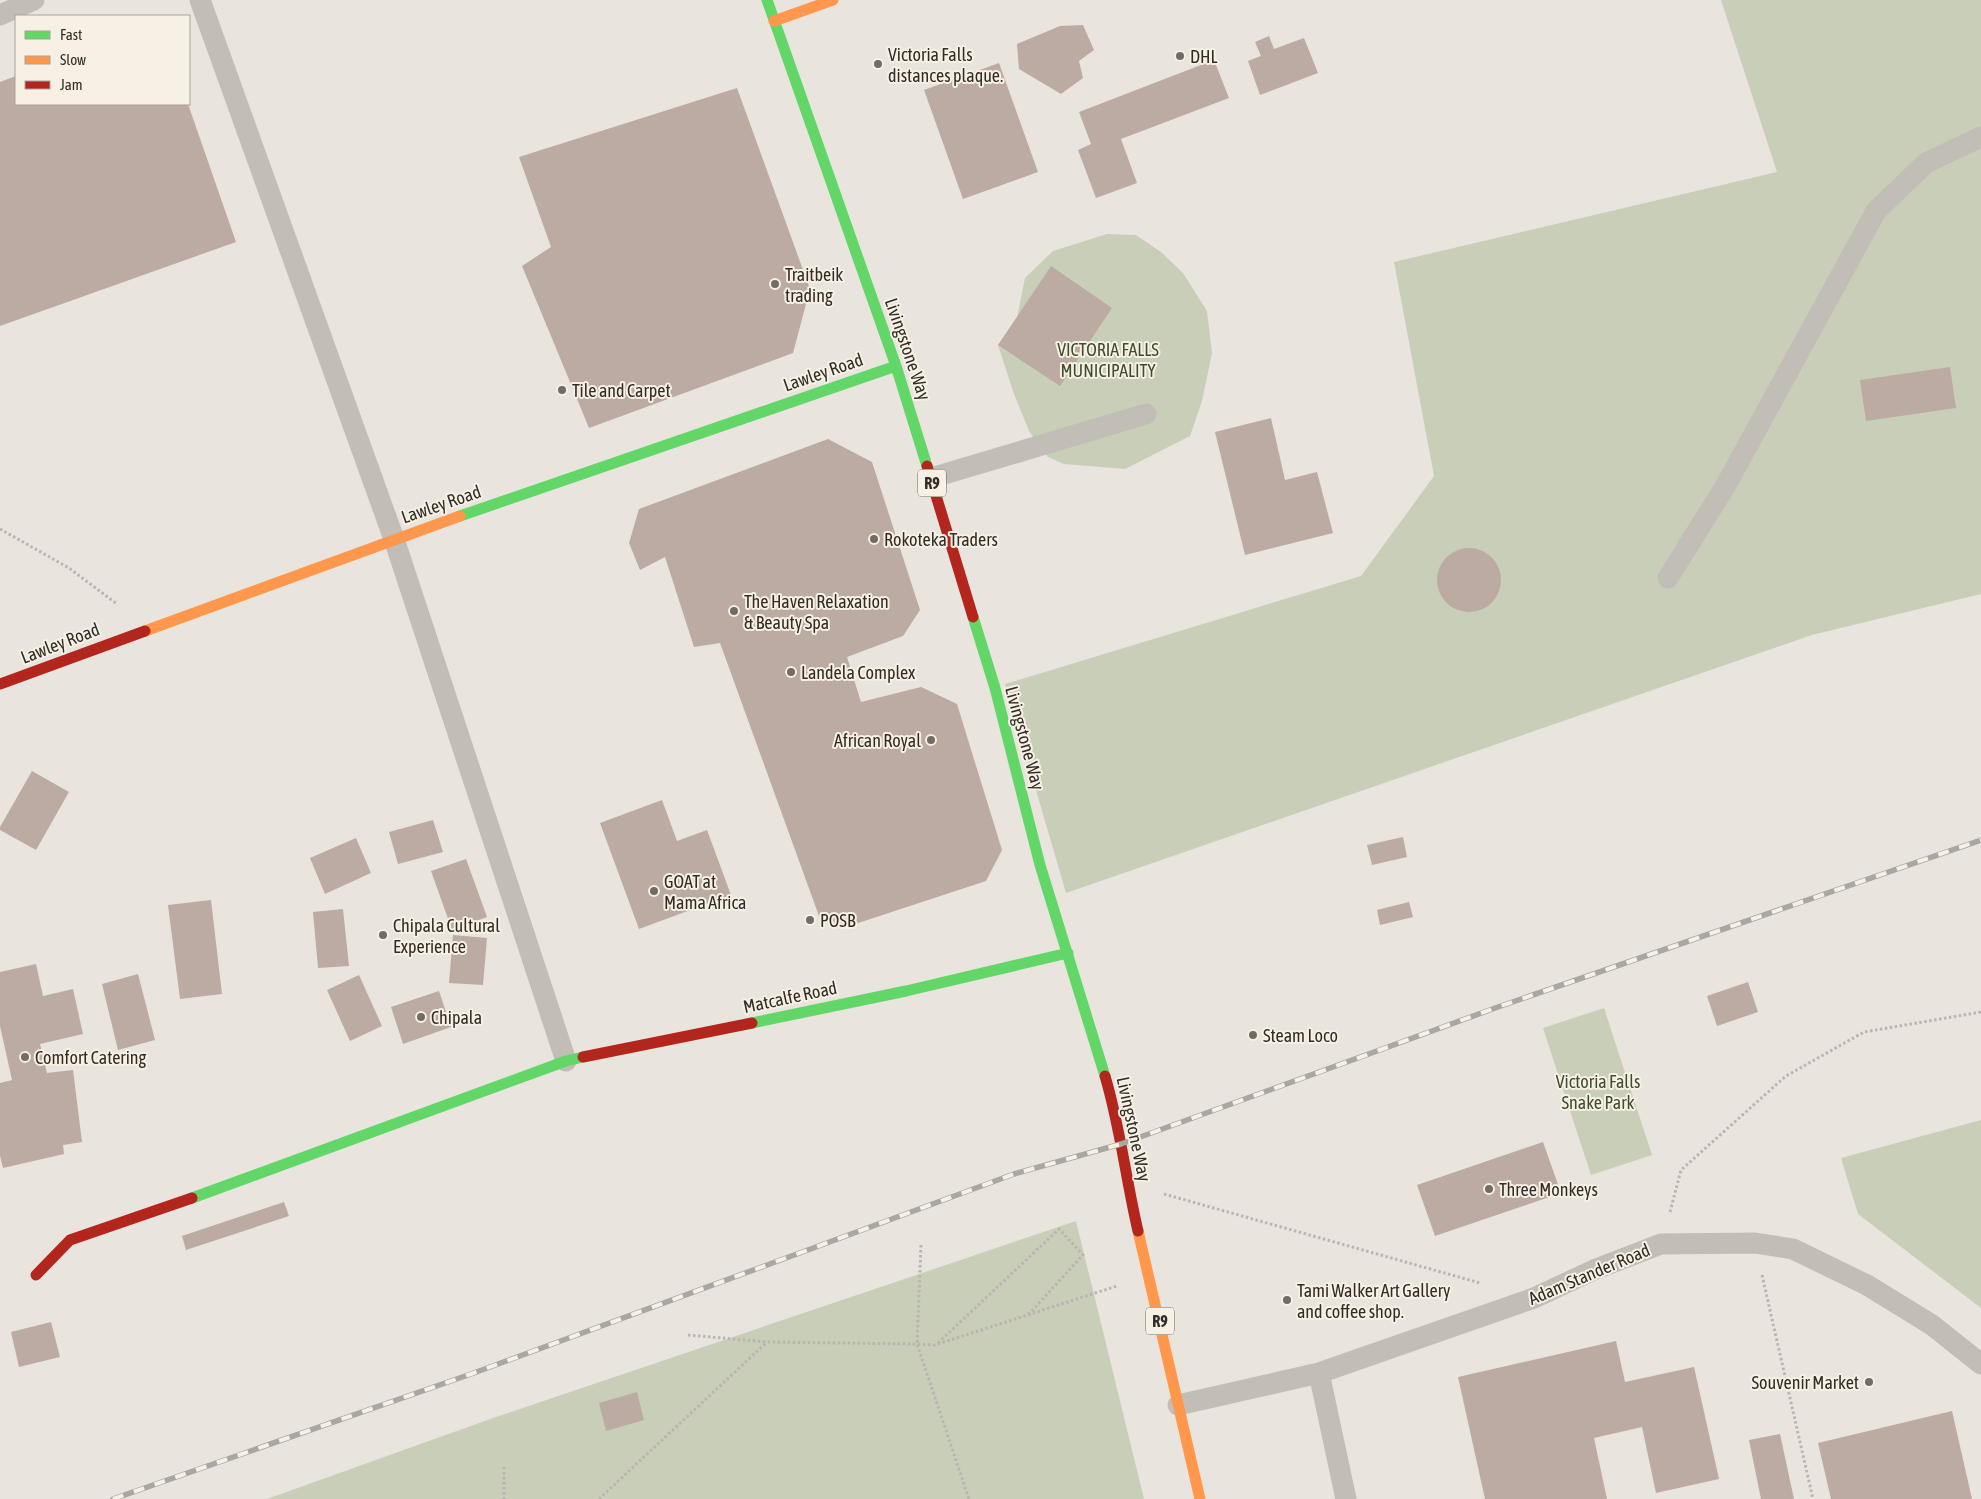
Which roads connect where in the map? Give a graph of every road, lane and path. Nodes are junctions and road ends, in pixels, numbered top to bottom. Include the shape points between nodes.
1 (34, 0) edge
2 (200, 0) edge
3 (767, 0) edge
4 (833, 0) edge
5 (0, 15) edge
6 (774, 21) junction
7 (1981, 137) edge
8 (896, 366) junction
9 (1146, 414) dead end
10 (931, 478) junction
11 (0, 529) edge
12 (394, 539) junction
13 (1668, 578) dead end
14 (148, 628) junction
15 (0, 684) edge
16 (1068, 953) junction
17 (1981, 1012) edge
18 (566, 1061) junction
19 (1127, 1183) junction
20 (1755, 1243) junction
21 (1661, 1244) junction
22 (921, 1245) dead end
23 (36, 1275) dead end
24 (1149, 1275) junction
25 (1487, 1285) dead end
26 (1028, 1316) junction
27 (688, 1335) dead end
28 (767, 1342) junction
29 (917, 1344) junction
30 (935, 1345) junction
31 (1981, 1364) edge
32 (1319, 1374) junction
33 (1178, 1405) junction
34 (504, 1467) dead end
35 (504, 1499) edge
36 (599, 1499) edge
37 (969, 1499) edge
38 (1200, 1499) edge
39 (1346, 1499) edge
40 (1813, 1499) edge

1 - 5 lane
2 - 12 lane
3 - 6 main road, Livingstone Way / R9
4 - 6 main road
6 - 8 main road, Livingstone Way / R9
7 - 13 lane via 1926,163 1876,211 1726,485
8 - 10 main road, Livingstone Way / R9
8 - 12 main road, Lawley Road
9 - 10 lane
10 - 16 main road, Livingstone Way / R9 via 995,688 1040,865
11 - 14 path via 69,568
12 - 14 main road, Lawley Road
12 - 18 lane
14 - 15 main road, Lawley Road
16 - 18 main road, Matcalfe Road via 906,991
16 - 19 main road, Livingstone Way / R9 via 1107,1083
17 - 21 path via 1864,1032 1786,1076 1681,1170
18 - 23 main road, Matcalfe Road via 256,1176 70,1240
19 - 24 main road, Livingstone Way / R9
19 - 25 path
20 - 21 lane, Adam Stander Road
20 - 31 lane, Adam Stander Road via 1794,1249 1867,1285 1932,1325
20 - 40 path
21 - 32 lane, Adam Stander Road via 1534,1298
22 - 29 path
24 - 26 path
24 - 33 main road, Livingstone Way / R9
26 - 30 path
26 - 30 path via 1083,1255 1059,1229
27 - 28 path
28 - 29 path
28 - 36 path
29 - 30 path
29 - 37 path
32 - 33 lane, Adam Stander Road
32 - 39 lane
33 - 38 main road, Livingstone Way / R9
34 - 35 path

